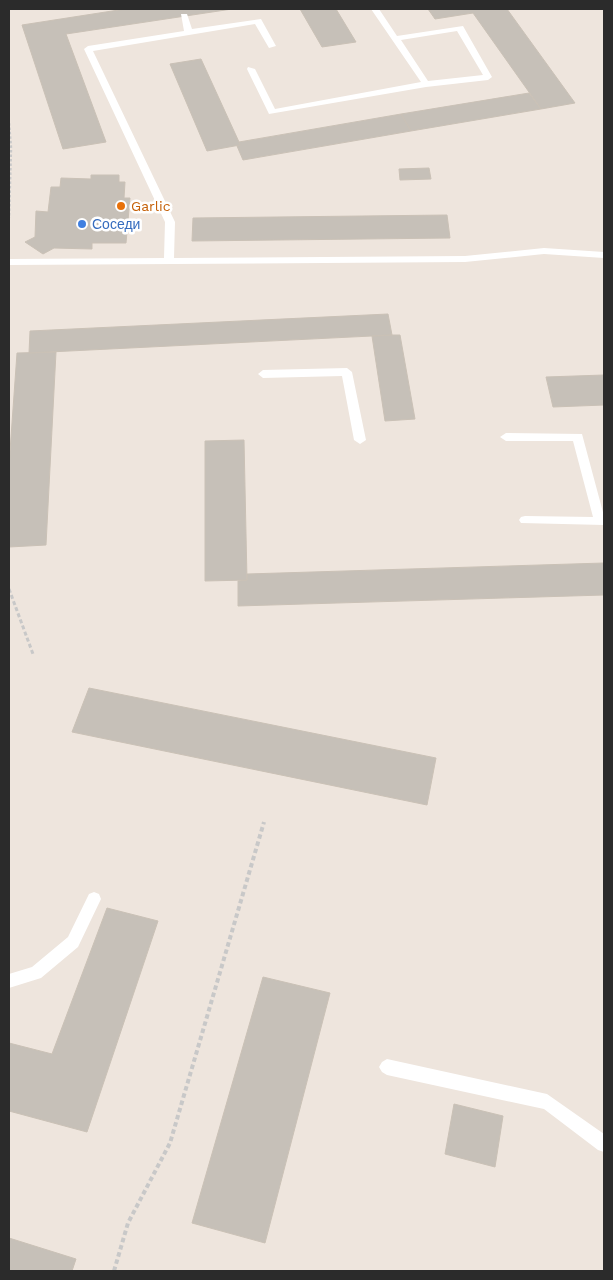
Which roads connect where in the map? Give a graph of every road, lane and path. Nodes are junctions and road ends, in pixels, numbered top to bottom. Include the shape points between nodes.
1 (375, 9) edge
2 (184, 16) dead end
3 (189, 32) junction
4 (394, 39) junction
5 (272, 46) dead end
6 (251, 69) dead end
7 (426, 84) junction
8 (9, 124) edge
9 (9, 132) edge
10 (9, 218) edge
11 (604, 255) edge
12 (9, 262) edge
13 (169, 262) junction
14 (263, 374) dead end
15 (506, 437) dead end
16 (360, 440) dead end
17 (526, 520) dead end
18 (9, 589) edge
19 (33, 654) dead end
20 (264, 822) dead end
21 (94, 899) dead end
22 (9, 981) edge
23 (386, 1067) dead end
24 (604, 1144) edge
25 (114, 1271) edge

1 - 4 lane
2 - 3 lane
3 - 5 lane via 258,21
3 - 13 lane via 88,49 170,222
4 - 7 lane
4 - 7 lane via 460,28 488,77
6 - 7 lane via 272,112
8 - 9 path
9 - 10 path
11 - 13 lane via 544,251 465,259
12 - 13 lane
14 - 16 lane via 347,372
15 - 17 lane via 578,437 600,522
18 - 19 path
20 - 25 path via 170,1142 128,1223
21 - 22 lane via 72,942 36,973
23 - 24 lane via 547,1102

